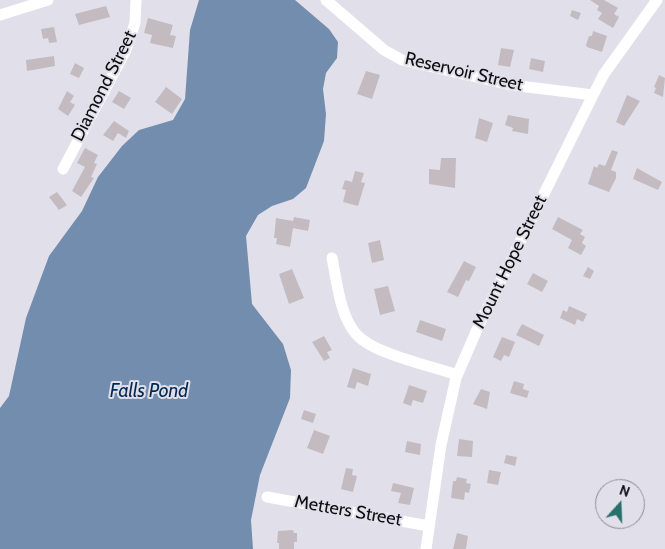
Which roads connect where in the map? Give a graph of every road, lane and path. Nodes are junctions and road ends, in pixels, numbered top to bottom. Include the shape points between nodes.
1 (48, 0) edge
2 (136, 0) edge
3 (326, 0) edge
4 (657, 0) edge
5 (0, 15) edge
6 (593, 95) junction
7 (63, 169) dead end
8 (332, 258) dead end
9 (457, 375) junction
10 (267, 497) dead end
11 (429, 526) junction
12 (426, 549) edge

1 - 5 street
2 - 7 street, Diamond Street via 135,23 126,50
3 - 6 street, Reservoir Street via 384,50 402,60 511,86
4 - 6 street, Mount Hope Street via 610,65
6 - 9 street, Mount Hope Street via 478,325
8 - 9 street via 347,319 356,334 368,345
9 - 11 street, Mount Hope Street via 448,408
10 - 11 street, Metters Street
11 - 12 street, Mount Hope Street

